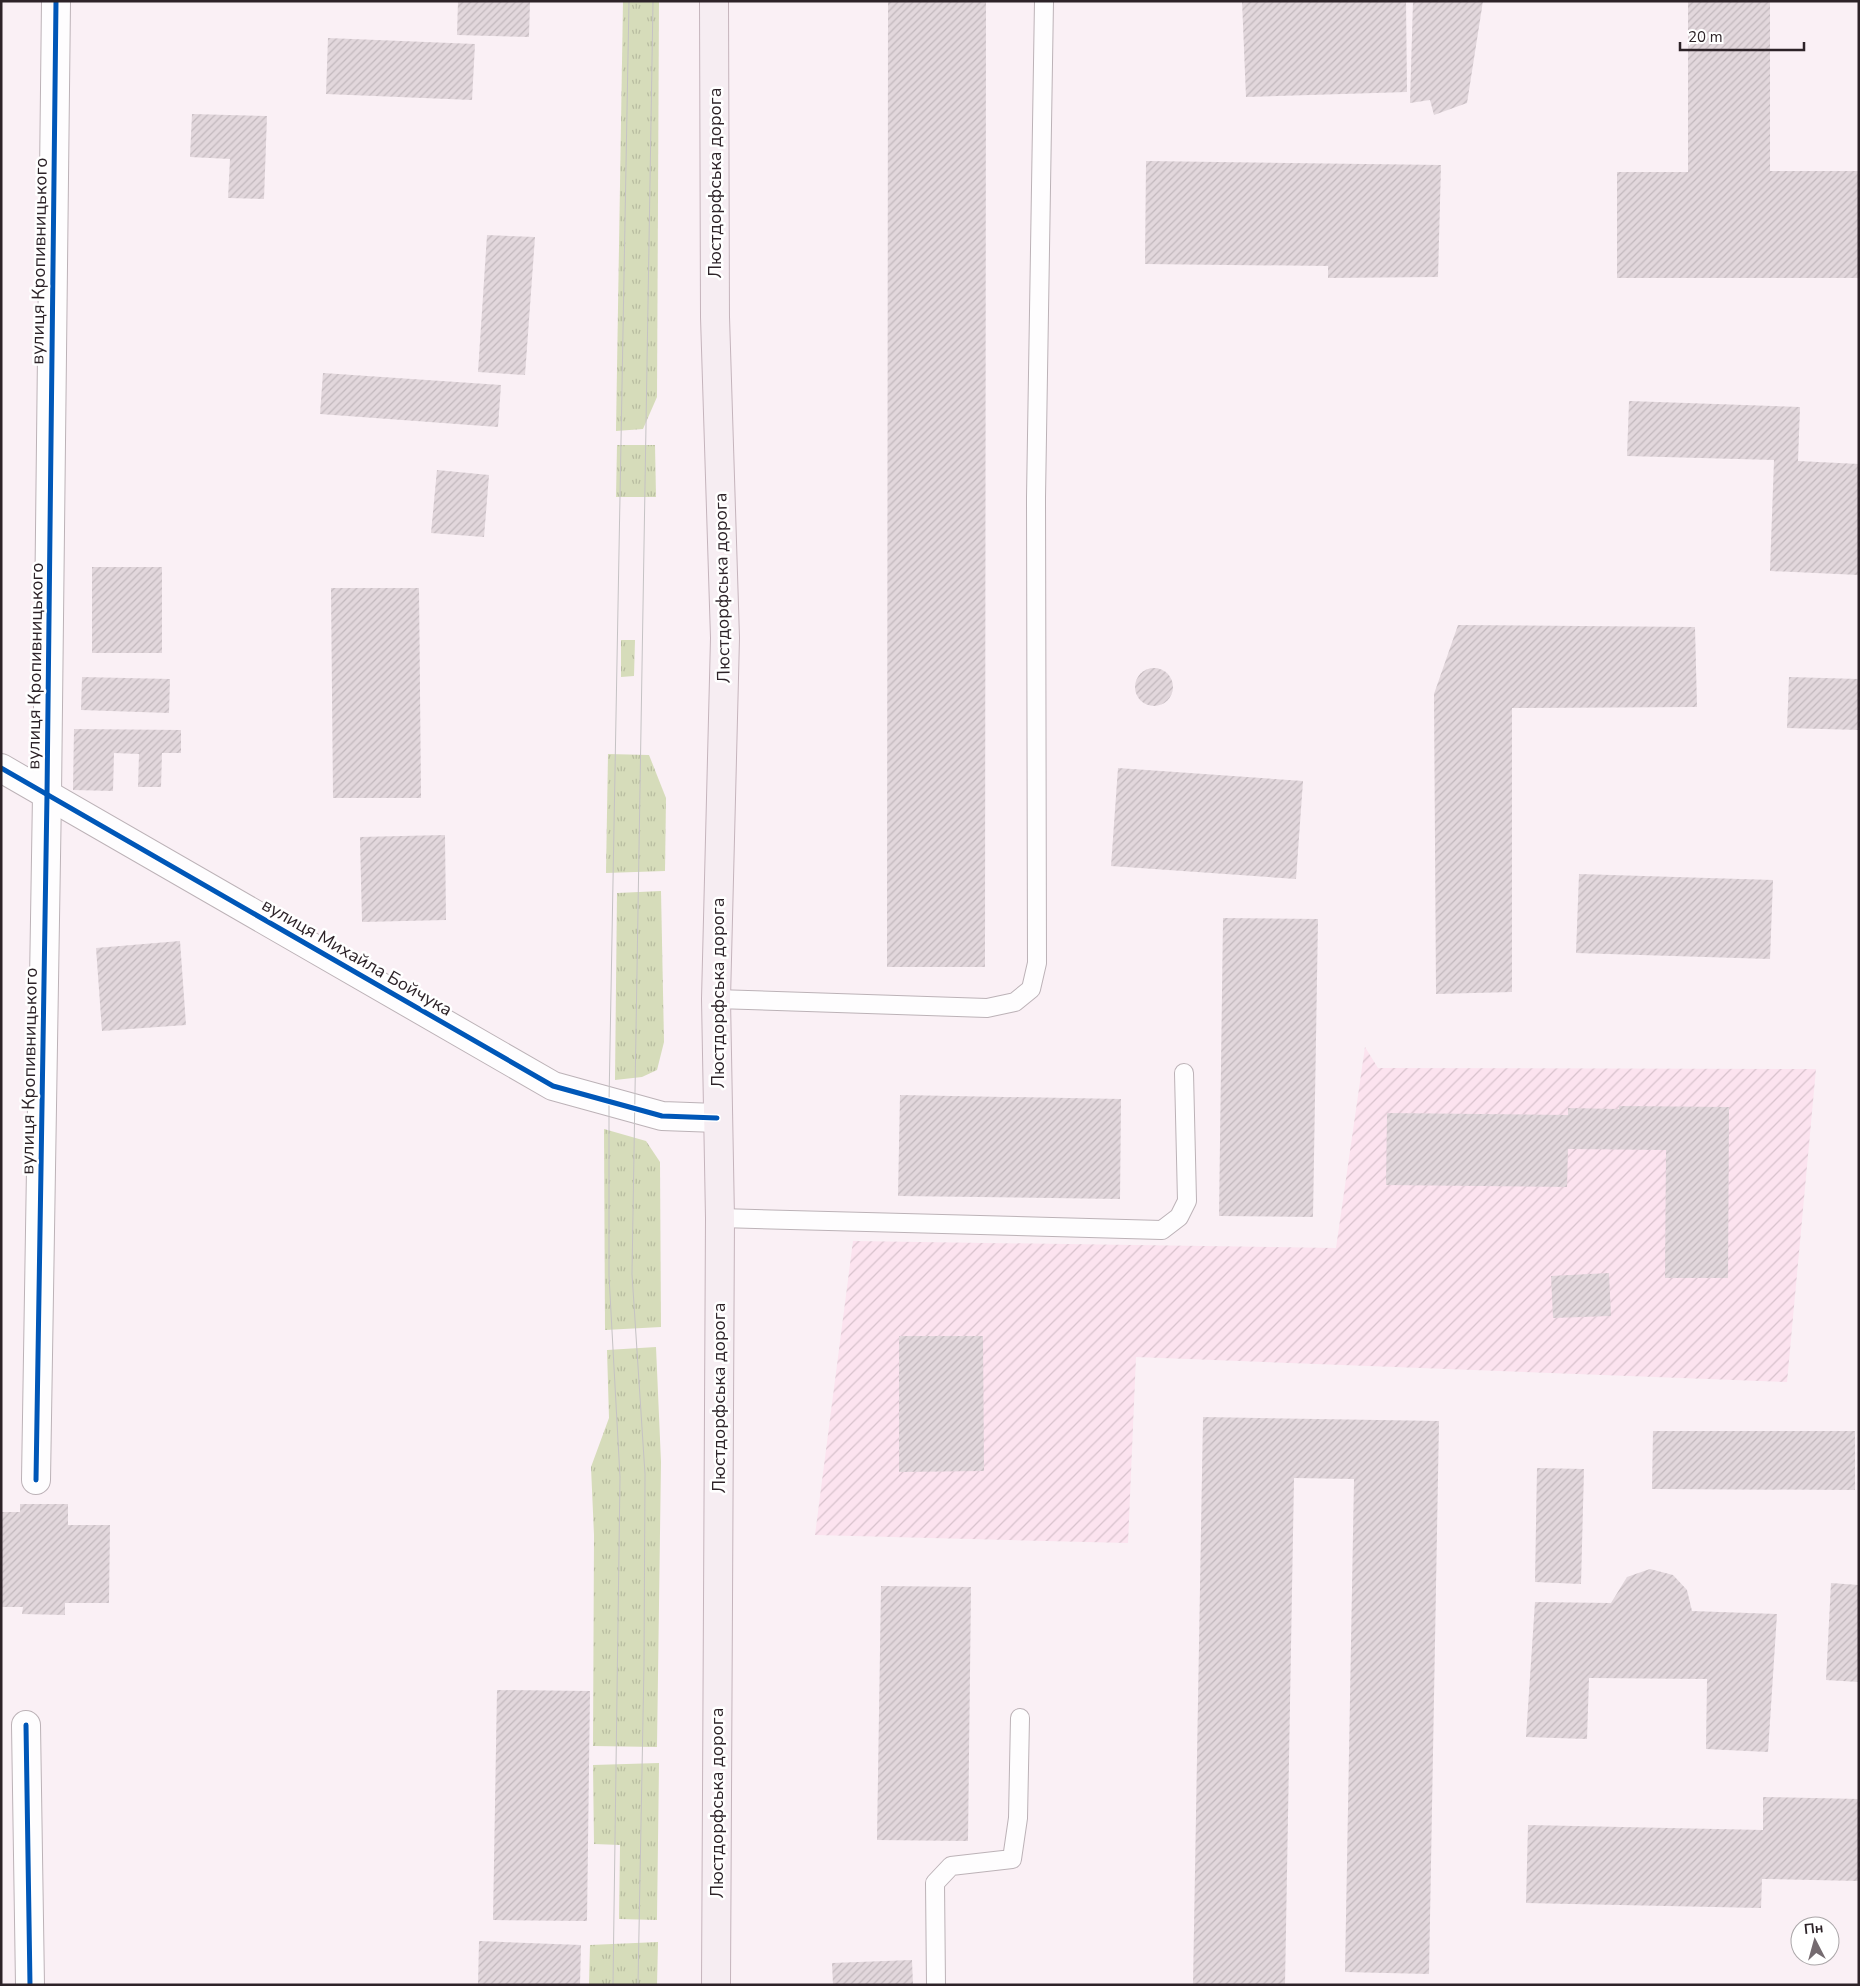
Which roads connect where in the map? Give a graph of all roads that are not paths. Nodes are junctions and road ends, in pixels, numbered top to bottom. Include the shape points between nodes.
1 (56, 1) edge
2 (714, 1) edge
3 (1044, 1) edge
4 (1, 768) edge
5 (47, 794) junction
6 (716, 999) junction
7 (1184, 1073) dead end
8 (717, 1118) junction
9 (720, 1218) junction
10 (36, 1480) dead end
11 (1020, 1718) dead end
12 (26, 1725) dead end
13 (30, 1985) edge
14 (716, 1985) edge
15 (936, 1985) edge

1 - 5 street, вулиця Кропивницького
2 - 6 main road, Люстдорфська дорога via 715,317 724,638
3 - 6 lane via 1036,498 1037,963 1030,990 1015,1002 987,1008
4 - 5 street, вулиця Михайла Бойчука
5 - 8 street, вулиця Михайла Бойчука via 553,1086 662,1116
5 - 10 street, вулиця Кропивницького
6 - 8 main road, Люстдорфська дорога
7 - 9 lane via 1187,1201 1179,1217 1162,1230
8 - 9 main road, Люстдорфська дорога
9 - 14 main road, Люстдорфська дорога
11 - 15 lane via 1018,1818 1012,1859 951,1866 935,1883
12 - 13 street

